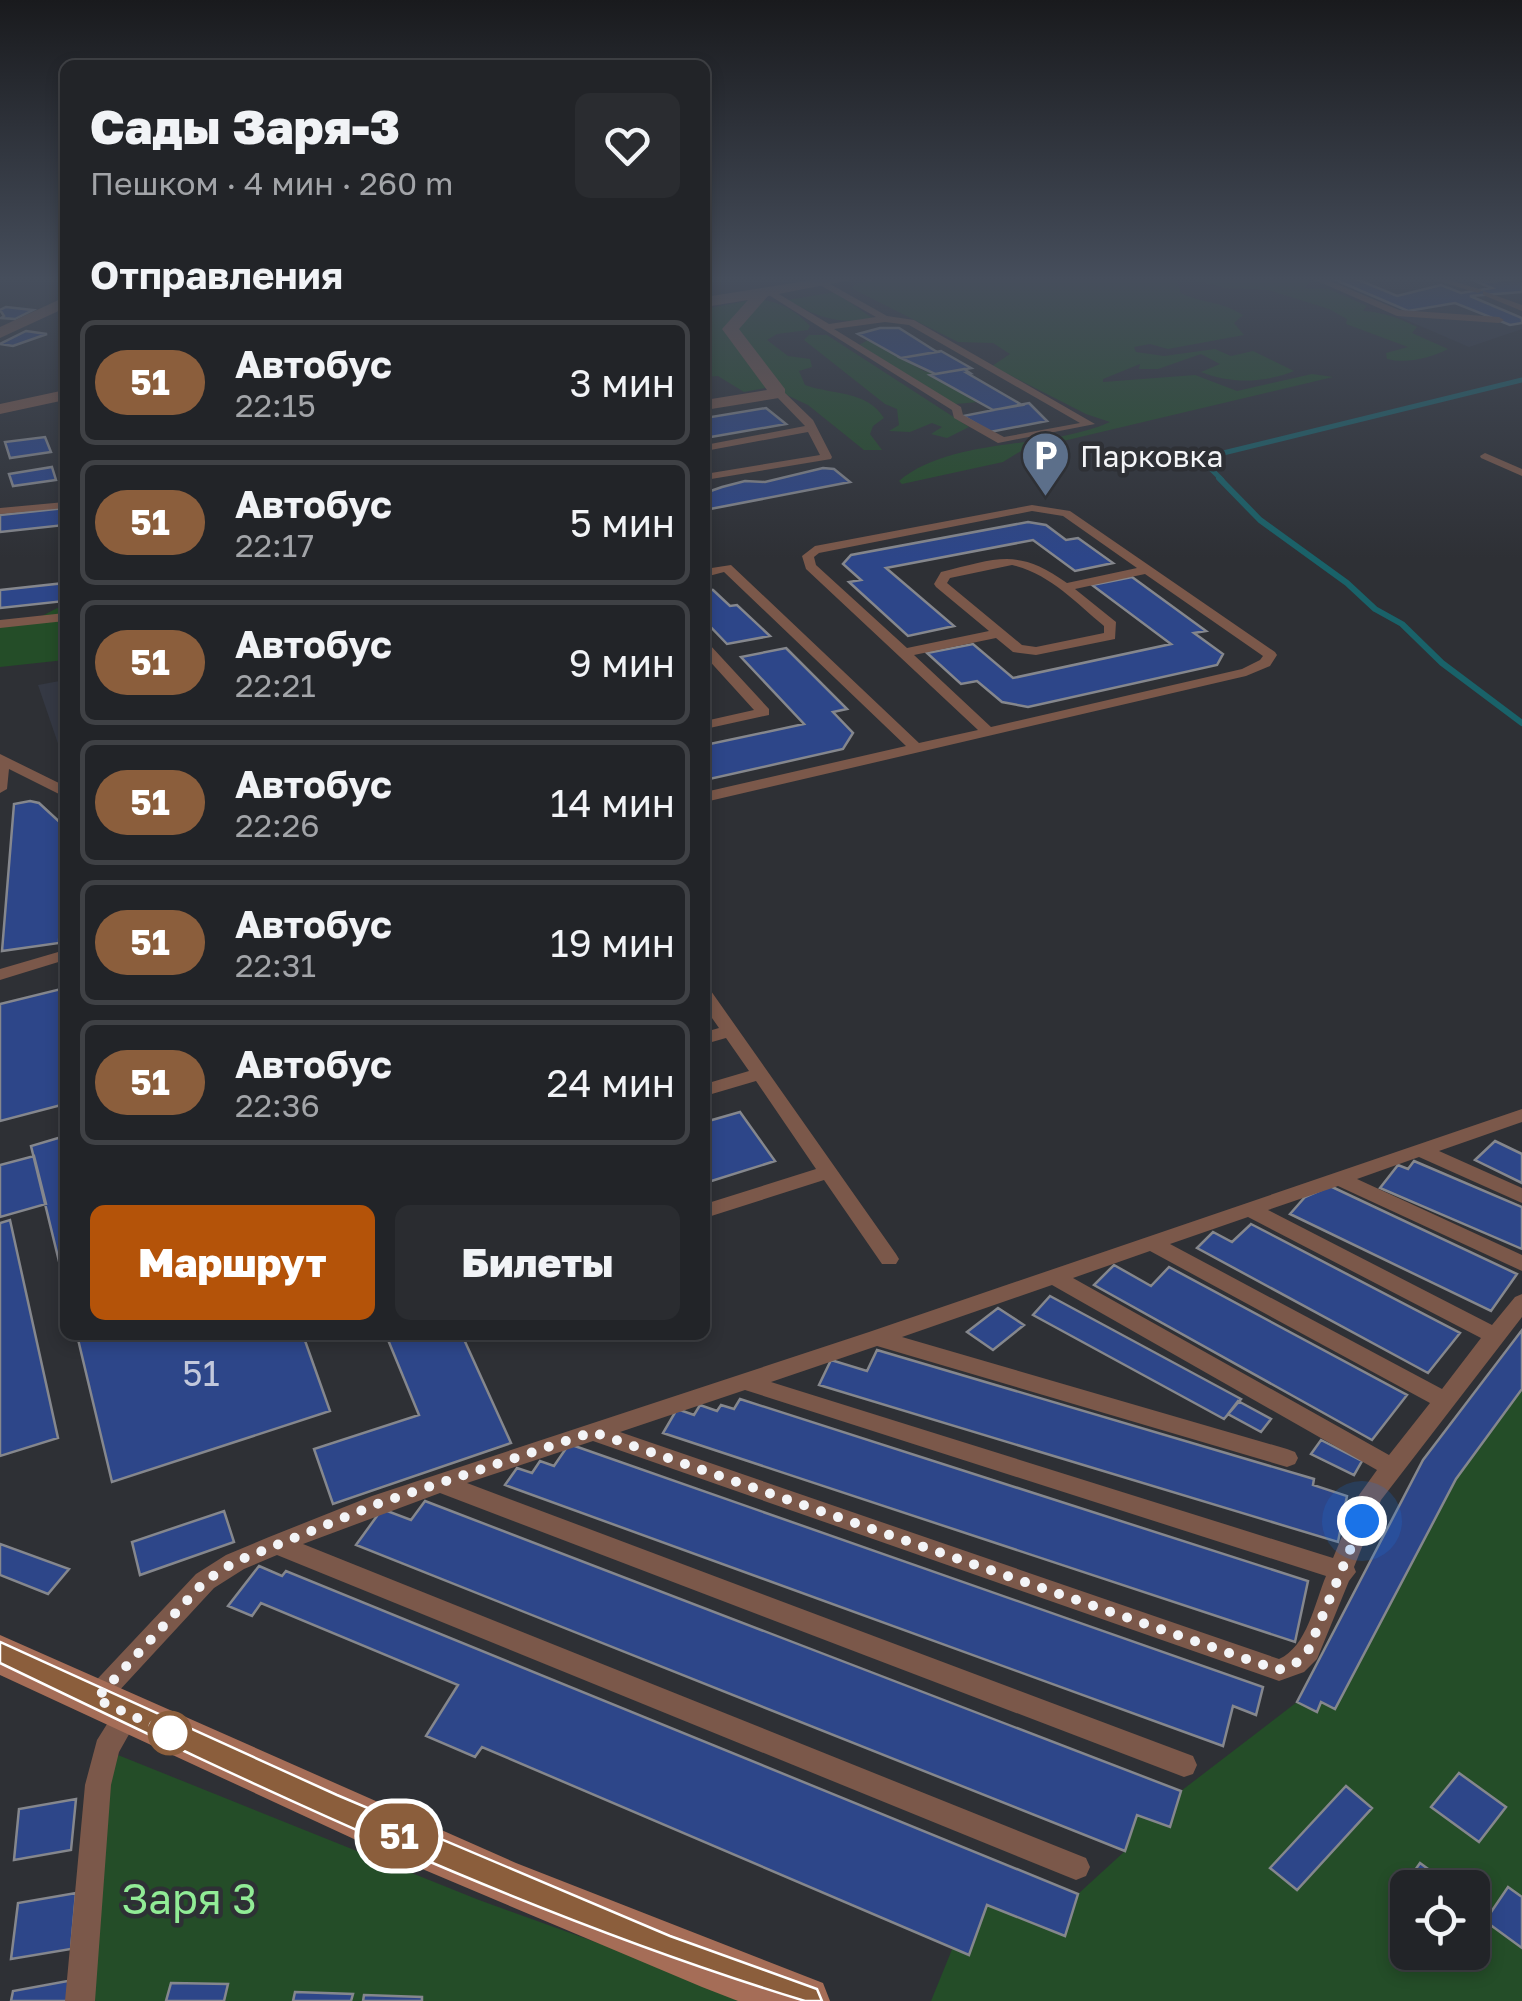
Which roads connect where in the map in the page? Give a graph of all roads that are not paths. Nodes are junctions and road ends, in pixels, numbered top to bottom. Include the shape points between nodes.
1 (762, 371) edge
2 (896, 371) edge
3 (998, 371) edge
4 (779, 393) junction
5 (60, 396) edge
6 (710, 403) edge
7 (0, 409) edge
8 (810, 428) junction
9 (710, 447) edge
10 (1485, 456) dead end
11 (1522, 473) edge
12 (710, 476) edge
13 (60, 505) edge
14 (0, 511) edge
15 (1149, 569) junction
16 (710, 571) edge
17 (1062, 588) junction
18 (60, 618) edge
19 (0, 624) edge
20 (1000, 634) junction
21 (710, 653) edge
22 (904, 653) junction
23 (710, 724) edge
24 (988, 731) junction
25 (916, 748) junction
26 (1, 758) edge
27 (0, 789) edge
28 (60, 789) edge
29 (710, 796) edge
30 (60, 957) edge
31 (0, 975) edge
32 (710, 1002) edge
33 (730, 1031) junction
34 (710, 1037) edge
35 (760, 1074) junction
36 (710, 1089) edge
37 (1522, 1115) edge
38 (1420, 1150) junction
39 (828, 1172) junction
40 (1338, 1178) junction
41 (1522, 1196) edge
42 (710, 1209) edge
43 (1249, 1209) junction
44 (1151, 1243) junction
45 (889, 1259) dead end
46 (1522, 1264) edge
47 (1054, 1277) junction
48 (1522, 1302) edge
49 (1494, 1336) junction
50 (877, 1338) junction
51 (745, 1382) junction
52 (1444, 1400) junction
53 (593, 1432) junction
54 (1287, 1458) dead end
55 (1391, 1467) junction
56 (440, 1483) junction
57 (277, 1544) junction
58 (1344, 1572) junction
59 (0, 1654) edge
60 (112, 1706) junction
61 (1184, 1764) dead end
62 (1076, 1867) dead end
63 (80, 2001) edge
64 (805, 2001) edge

1 - 4 street
2 - 3 lane via 992,437 1014,440 1090,424
4 - 6 street
4 - 8 lane
5 - 7 street
8 - 9 lane
8 - 12 lane via 827,457
10 - 11 lane
13 - 14 lane
15 - 17 lane
15 - 22 lane via 1051,509 814,550 810,566
15 - 24 lane via 1260,644 1270,655 1265,664
16 - 25 lane via 727,568
17 - 20 lane via 1110,625 1110,636 1036,651 1018,649
17 - 20 lane via 1029,563 1012,561 945,575 940,584
18 - 19 lane
20 - 22 lane
21 - 23 lane via 764,712
22 - 24 lane
24 - 25 lane
25 - 29 lane
26 - 27 lane
26 - 28 lane
30 - 31 lane
32 - 33 lane
33 - 34 lane
33 - 35 lane
35 - 36 lane
35 - 39 lane
37 - 38 lane
38 - 40 lane
38 - 41 lane
39 - 42 lane
39 - 45 lane
40 - 43 lane
40 - 46 lane
43 - 44 lane
43 - 49 lane
44 - 47 lane
44 - 52 lane
47 - 50 lane
47 - 55 lane
48 - 49 lane
49 - 52 lane
50 - 51 lane
50 - 54 lane
51 - 53 lane
51 - 58 lane
52 - 55 lane
53 - 56 lane
53 - 58 lane via 1278,1670 1308,1651
55 - 58 lane via 1371,1496
56 - 57 lane
56 - 61 lane
57 - 60 lane via 205,1581
57 - 62 lane
59 - 60 street
60 - 63 lane via 98,1785
60 - 64 street via 667,1951

